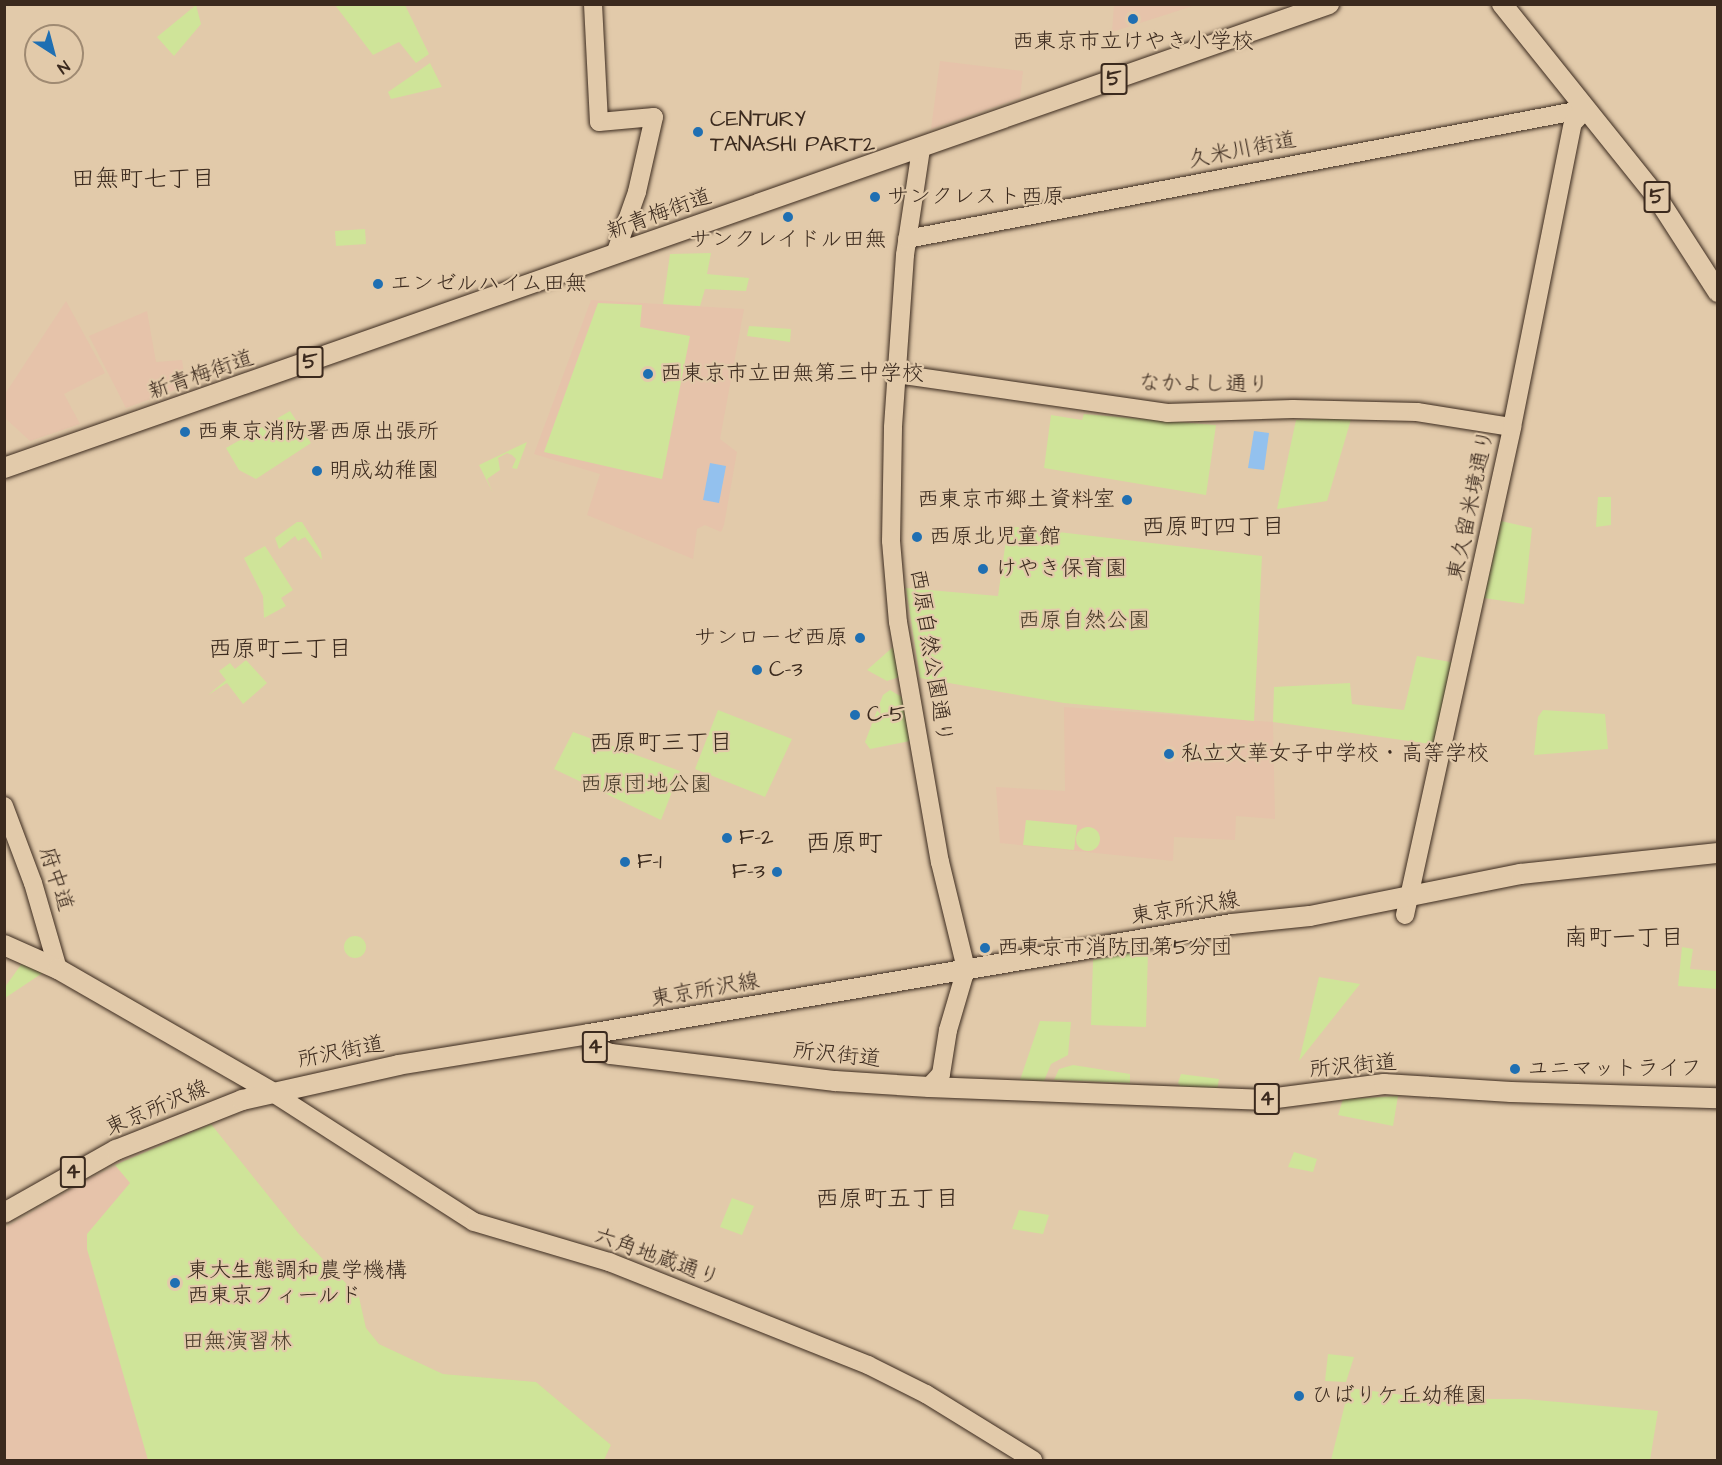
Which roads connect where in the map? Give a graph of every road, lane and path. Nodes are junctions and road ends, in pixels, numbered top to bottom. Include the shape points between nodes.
1 (592, 4) edge
2 (1329, 4) edge
3 (1502, 4) edge
4 (1586, 109) junction
5 (921, 148) junction
6 (907, 239) junction
7 (615, 254) junction
8 (1718, 292) edge
9 (897, 374) junction
10 (1512, 427) junction
11 (4, 468) edge
12 (4, 806) edge
13 (1718, 853) edge
14 (1409, 894) junction
15 (1405, 915) dead end
16 (4, 945) edge
17 (58, 969) junction
18 (966, 969) junction
19 (589, 1034) junction
20 (929, 1087) junction
21 (270, 1091) junction
22 (1718, 1098) edge
23 (4, 1213) edge
24 (1033, 1461) edge

1 - 7 street via 599,122 654,117 637,192
2 - 5 main road, 新青梅街道 / 5
3 - 4 main road, 5
4 - 6 street, 久米川街道
4 - 8 main road, 5 via 1658,199
4 - 10 street, 東久留米境通り via 1573,123
5 - 6 street, 西原自然公園通り
5 - 7 main road, 新青梅街道 / 5
6 - 9 street, 西原自然公園通り
7 - 11 main road, 新青梅街道 / 5
9 - 10 street, なかよし通り via 1167,412 1417,412
9 - 18 street, 西原自然公園通り via 891,541 897,610 940,862
10 - 14 street, 東久留米境通り
12 - 17 street, 府中道 via 33,883
13 - 14 main road, 東京所沢線 / 4 via 1597,863
14 - 15 street, 東久留米境通り
14 - 18 main road, 東京所沢線 / 4 via 1310,916 1232,924
16 - 17 main road
17 - 21 main road
18 - 19 main road, 東京所沢線 / 4
18 - 20 street via 948,1030 941,1074
19 - 20 main road, 所沢街道 / 4 via 595,1048 610,1054 835,1081
19 - 21 main road, 所沢街道 / 4 via 398,1065
20 - 22 main road, 所沢街道 / 4 via 1261,1100 1384,1084
21 - 23 main road, 東京所沢線 / 4 via 145,1136
21 - 24 street, 六角地蔵通り via 474,1222 609,1262 868,1365 926,1394

